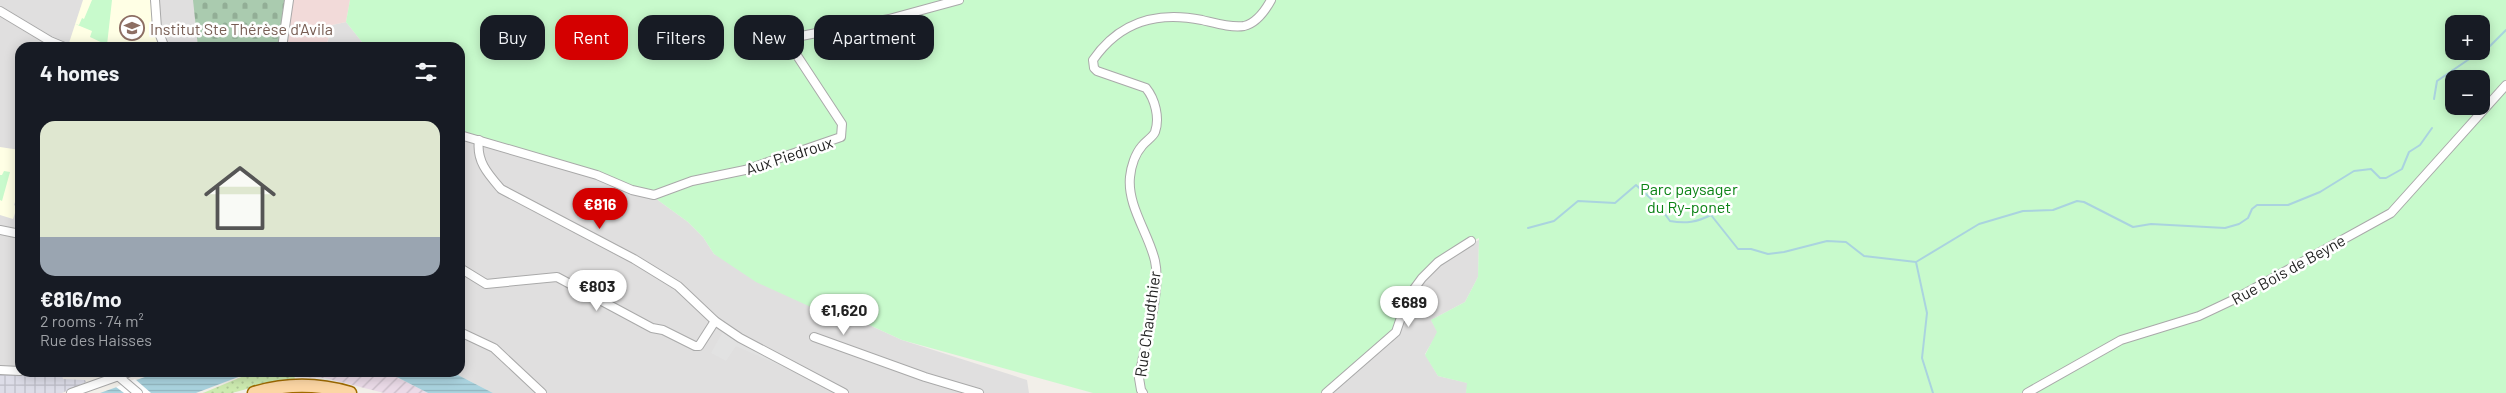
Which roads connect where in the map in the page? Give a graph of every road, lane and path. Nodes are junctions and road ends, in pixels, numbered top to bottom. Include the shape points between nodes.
1 (154, 0) edge
2 (289, 0) edge
3 (959, 0) edge
4 (1271, 0) edge
5 (0, 12) edge
6 (46, 42) edge
7 (163, 42) edge
8 (283, 42) edge
9 (2506, 85) edge
10 (465, 136) edge
11 (479, 140) junction
12 (0, 230) edge
13 (15, 232) edge
14 (1470, 241) dead end
15 (465, 271) edge
16 (715, 321) junction
17 (465, 334) edge
18 (814, 337) dead end
19 (0, 370) edge
20 (15, 371) edge
21 (111, 377) edge
22 (121, 377) edge
23 (274, 390) edge
24 (334, 391) edge
25 (841, 391) edge
26 (71, 393) edge
27 (138, 393) edge
28 (254, 393) edge
29 (350, 393) edge
30 (542, 393) edge
31 (979, 393) edge
32 (1144, 393) edge
33 (1326, 393) edge
34 (2027, 393) edge

1 - 7 street via 157,28
2 - 8 street
3 - 11 street, Aux Piedroux via 889,19 796,37 794,51 842,124 841,137 745,170 692,181 654,195
4 - 32 street, Rue Chaudthier via 1258,19 1243,26 1174,16 1139,22 1106,45 1093,60 1097,71 1146,88 1151,94 1156,117 1154,133 1140,148 1129,178 1157,270 1139,378
5 - 6 street
9 - 34 street, Rue Bois de Beyne via 2391,213 2235,299 2199,316 2121,340
10 - 11 street
11 - 16 street via 480,160 501,189 634,259 678,286
12 - 13 street
14 - 33 street via 1438,262 1422,278 1408,297 1396,332
15 - 16 street via 486,284 557,277 652,328 695,346 699,346
16 - 25 street via 740,338
17 - 30 street via 494,348
18 - 31 street
19 - 20 street
21 - 26 street
22 - 27 street
23 - 24 main road via 304,384
23 - 28 main road
24 - 29 main road

